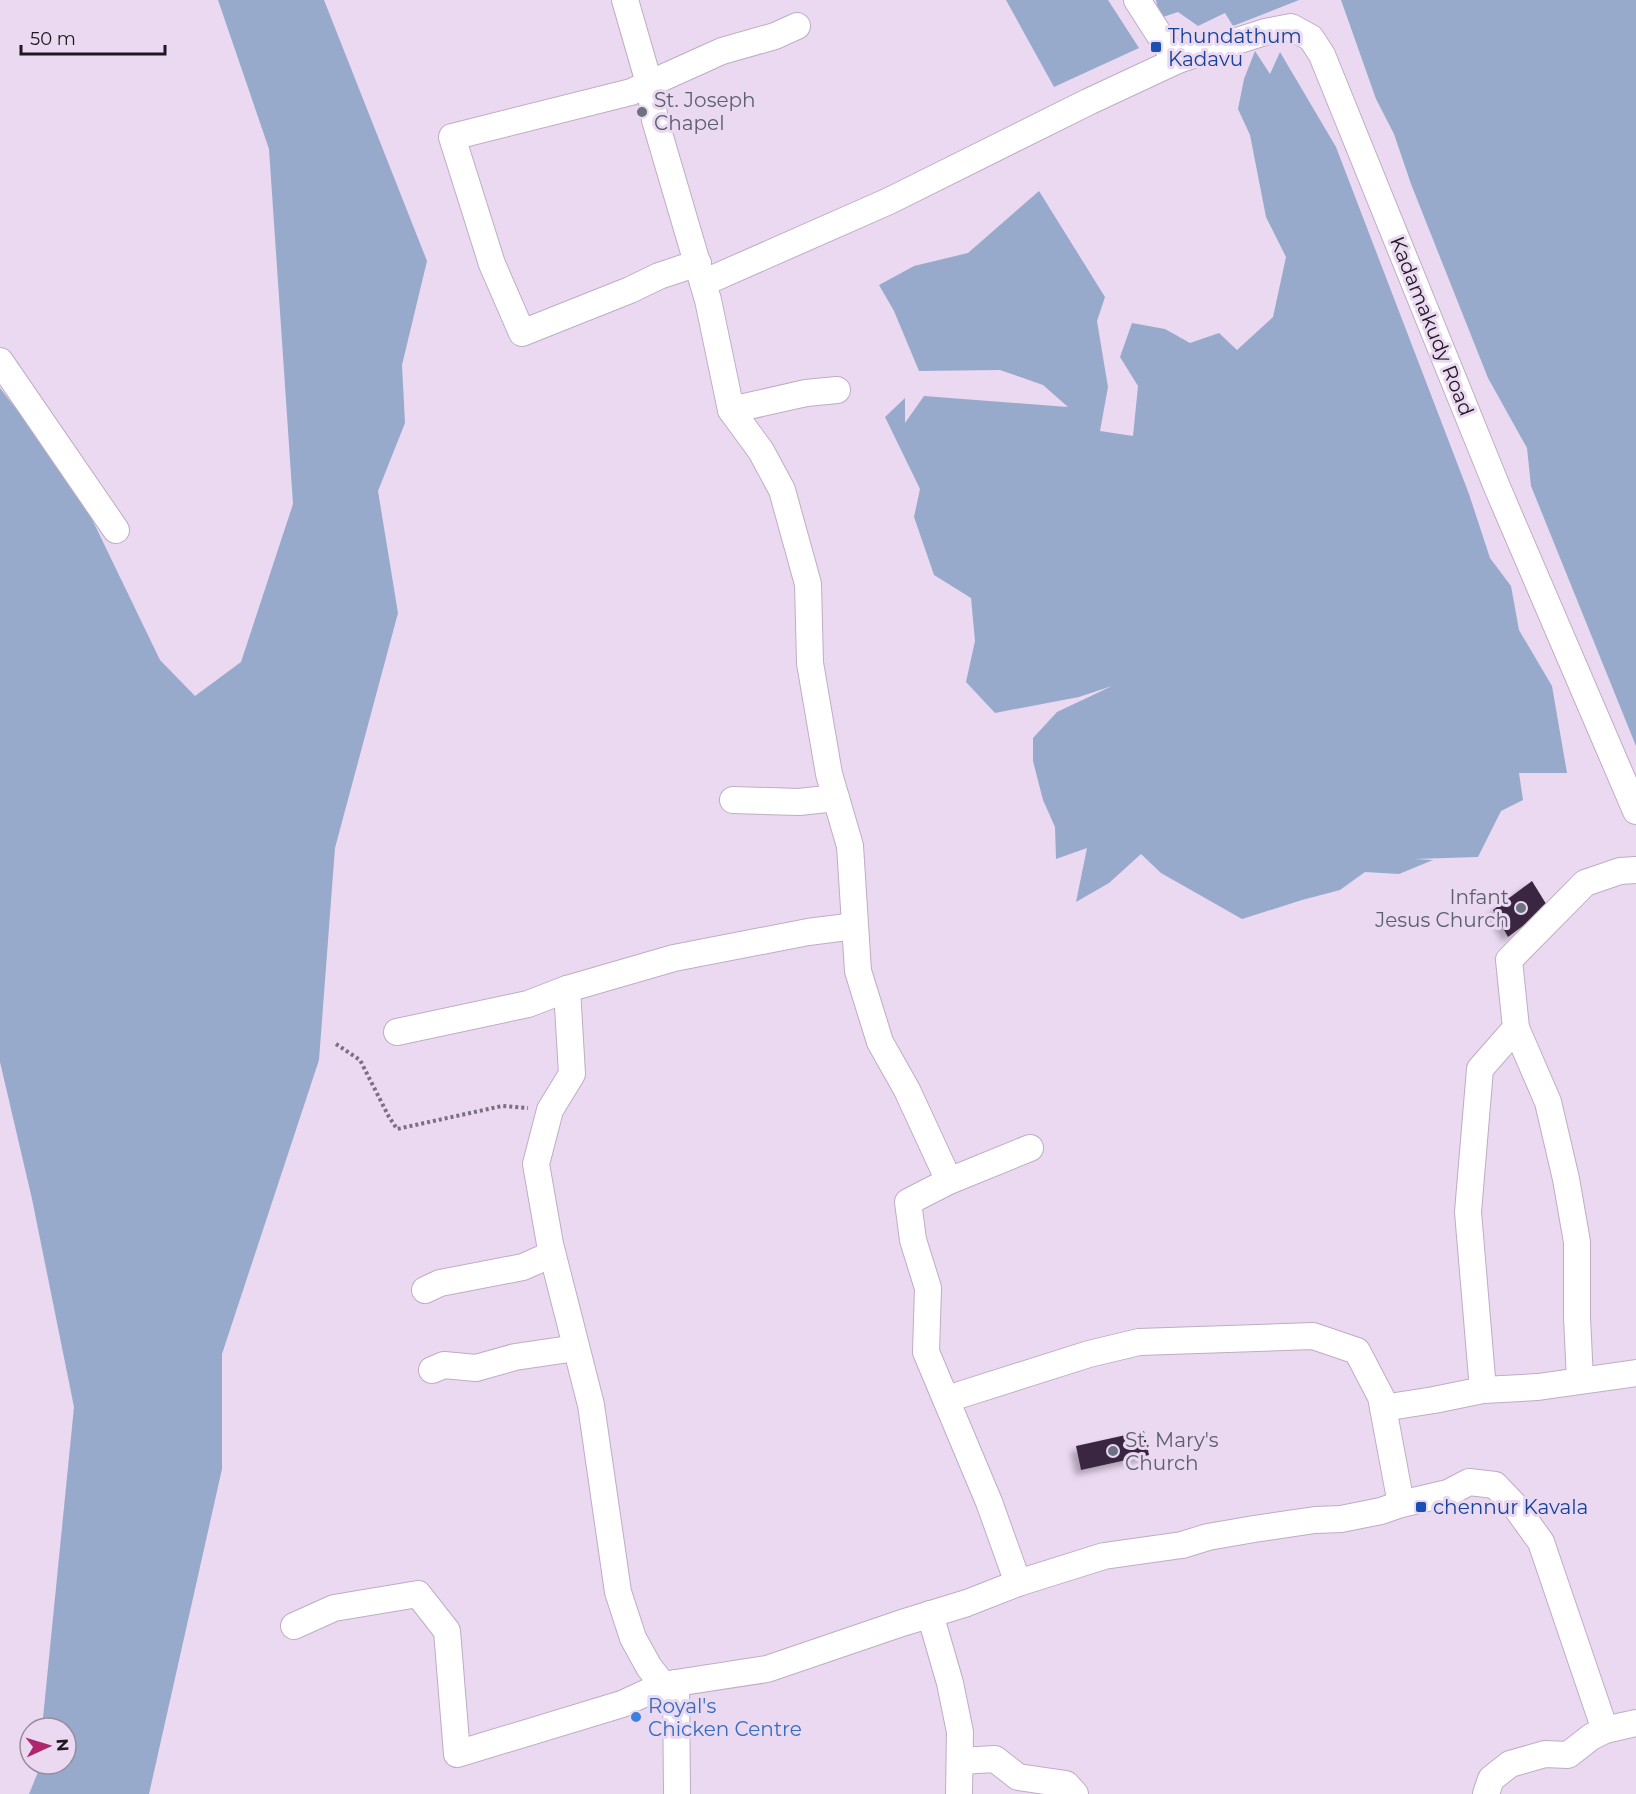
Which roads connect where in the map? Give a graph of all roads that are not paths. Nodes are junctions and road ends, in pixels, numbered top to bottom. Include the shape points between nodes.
1 (625, 0) edge
2 (1137, 0) edge
3 (796, 26) dead end
4 (1178, 60) junction
5 (649, 83) junction
6 (701, 273) junction
7 (0, 361) edge
8 (837, 390) dead end
9 (731, 410) junction
10 (116, 530) dead end
11 (836, 798) junction
12 (733, 800) dead end
13 (1636, 811) edge
14 (1636, 870) edge
15 (855, 927) junction
16 (567, 989) junction
17 (1516, 1028) junction
18 (397, 1032) dead end
19 (1030, 1148) dead end
20 (949, 1181) junction
21 (552, 1254) junction
22 (425, 1290) dead end
23 (576, 1348) junction
24 (432, 1370) dead end
25 (1636, 1373) edge
26 (1580, 1380) junction
27 (1483, 1390) junction
28 (947, 1399) junction
29 (1383, 1408) junction
30 (1401, 1504) junction
31 (1018, 1583) junction
32 (930, 1614) junction
33 (294, 1626) dead end
34 (669, 1684) junction
35 (1636, 1723) edge
36 (1605, 1730) junction
37 (960, 1761) junction
38 (677, 1794) edge
39 (959, 1794) edge
40 (1075, 1794) edge
41 (1486, 1794) edge

1 - 5 street
2 - 4 street
3 - 5 street via 722,51
4 - 6 street, Kadamakudy Road via 890,201
4 - 13 street, Kadamakudy Road via 1292,27 1311,38 1322,55 1497,487
5 - 6 street via 655,120
5 - 6 street, Kadamakudy Road via 630,92 452,137 492,264 522,333 659,276
6 - 9 street
7 - 10 street
8 - 9 street
9 - 11 street via 761,451 782,490 799,546 808,584 810,663
11 - 12 street
11 - 15 street via 850,846
14 - 17 street via 1585,883 1509,960
15 - 16 street via 808,932 674,958
15 - 20 street via 858,971 880,1042
16 - 18 street via 528,1004
16 - 21 street via 572,1074 550,1110 536,1164
17 - 26 street via 1548,1102 1566,1179 1577,1242
17 - 27 street via 1480,1069 1468,1212
19 - 20 street
20 - 28 street via 908,1202 913,1240 928,1288 926,1352
21 - 22 street via 523,1267 440,1283
21 - 23 street
23 - 24 street via 515,1357 476,1368 444,1365
23 - 34 street via 591,1405 618,1592 633,1638 649,1667
25 - 26 street
26 - 27 street
27 - 29 street
28 - 29 street via 1139,1342 1313,1336 1357,1351
28 - 31 street
29 - 30 street
30 - 31 street via 1381,1511 1104,1556
30 - 36 street via 1448,1493 1469,1482 1495,1485 1515,1506 1541,1542
31 - 32 street
32 - 34 street via 767,1669
32 - 37 street via 960,1732
33 - 34 street via 334,1608 418,1593 447,1631 457,1755 622,1704
34 - 38 street
35 - 36 street
36 - 41 street via 1568,1755 1545,1754 1510,1764 1491,1779
37 - 39 street
37 - 40 street via 994,1759 1018,1777 1066,1784

